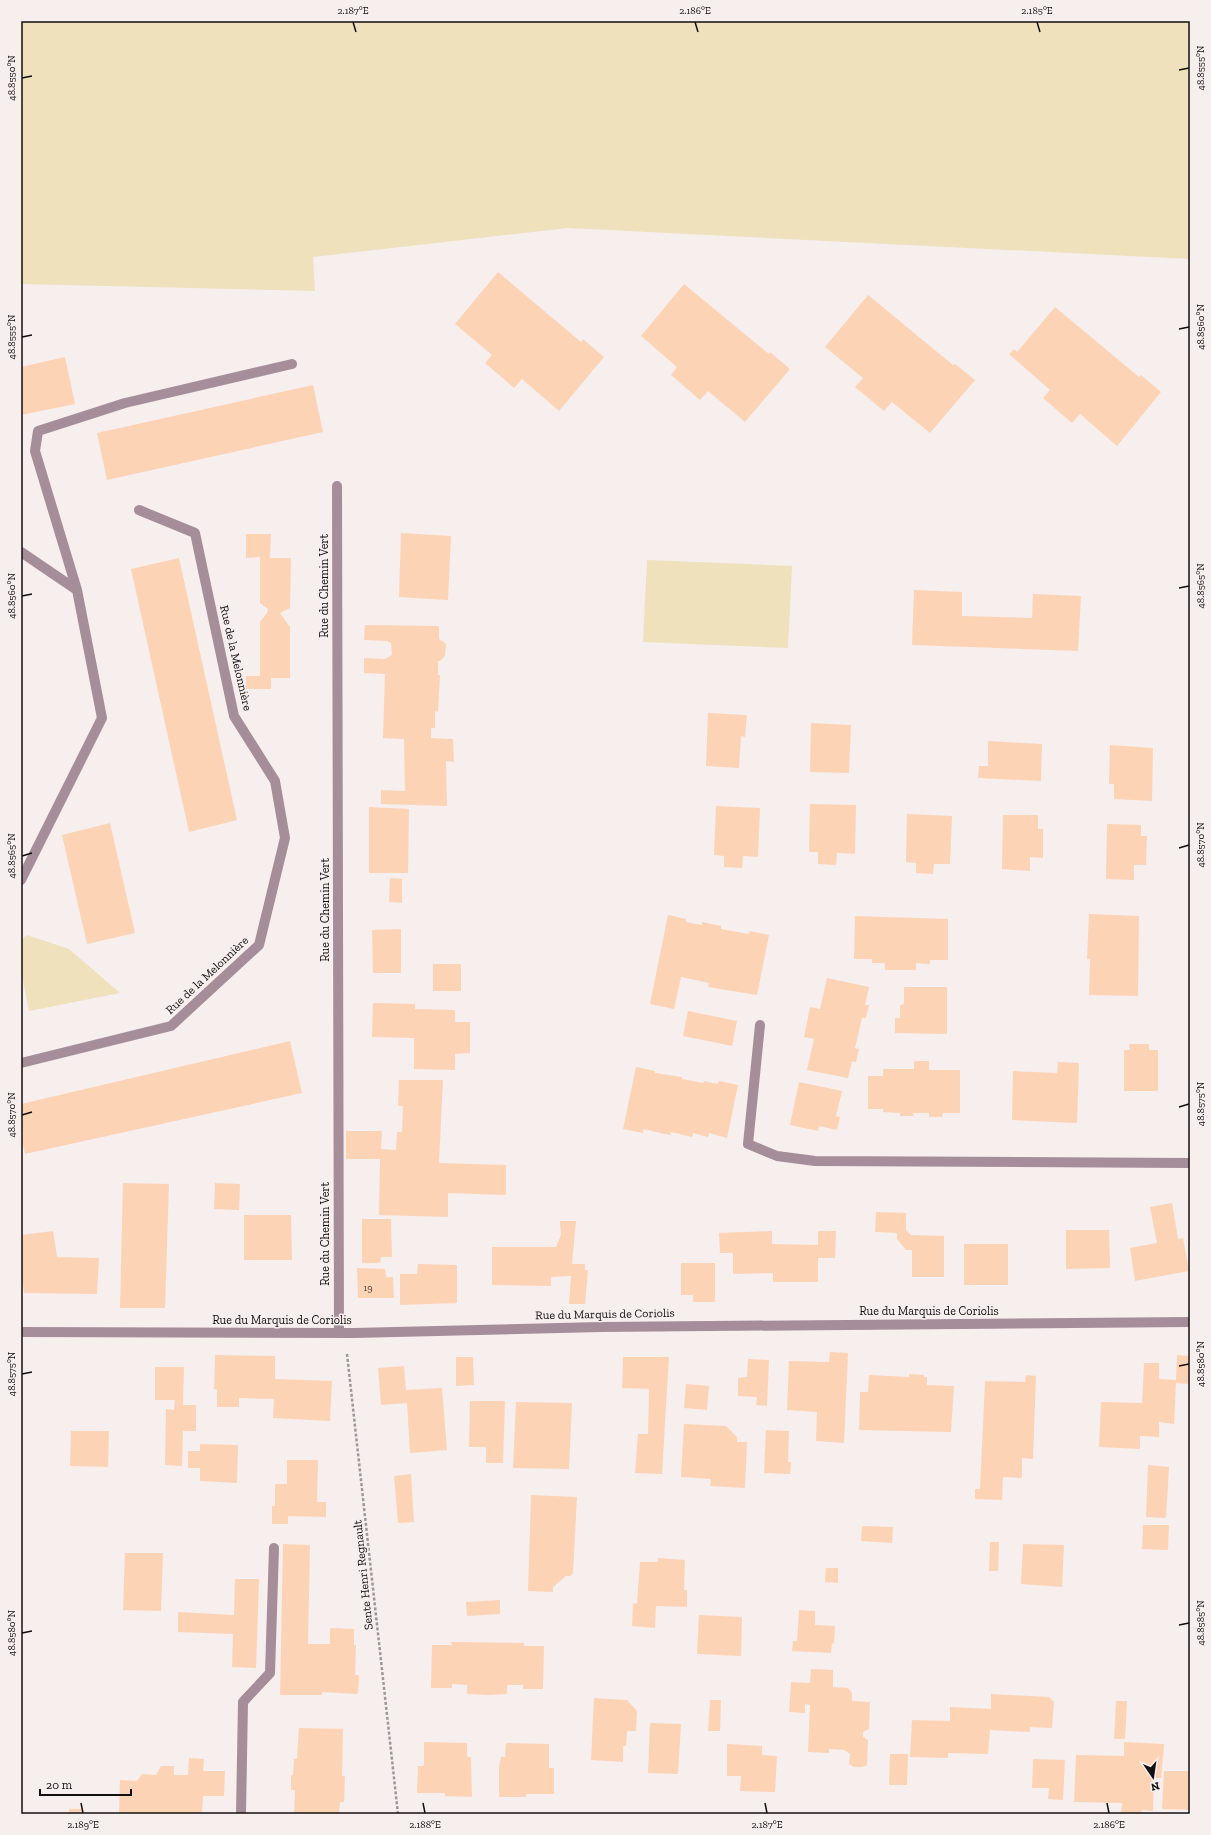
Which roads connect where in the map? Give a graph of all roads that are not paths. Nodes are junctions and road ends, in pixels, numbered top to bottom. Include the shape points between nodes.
1 (292, 364) dead end
2 (337, 486) dead end
3 (139, 510) dead end
4 (21, 552) edge
5 (77, 590) junction
6 (21, 880) edge
7 (760, 1025) dead end
8 (21, 1063) edge
9 (1190, 1163) edge
10 (1190, 1322) edge
11 (21, 1332) edge
12 (342, 1333) junction
13 (274, 1548) dead end
14 (241, 1814) edge

1 - 5 street via 125,404 38,431 35,451
2 - 12 street, Rue du Chemin Vert
3 - 8 street, Rue de la Melonnière via 195,534 234,716 275,781 286,838 259,945 171,1026
4 - 5 street
5 - 6 street via 102,718
7 - 9 street via 748,1144 777,1156 815,1161
10 - 12 street, Rue du Marquis de Coriolis via 601,1327
11 - 12 street, Rue du Marquis de Coriolis
13 - 14 street via 270,1673 243,1702

